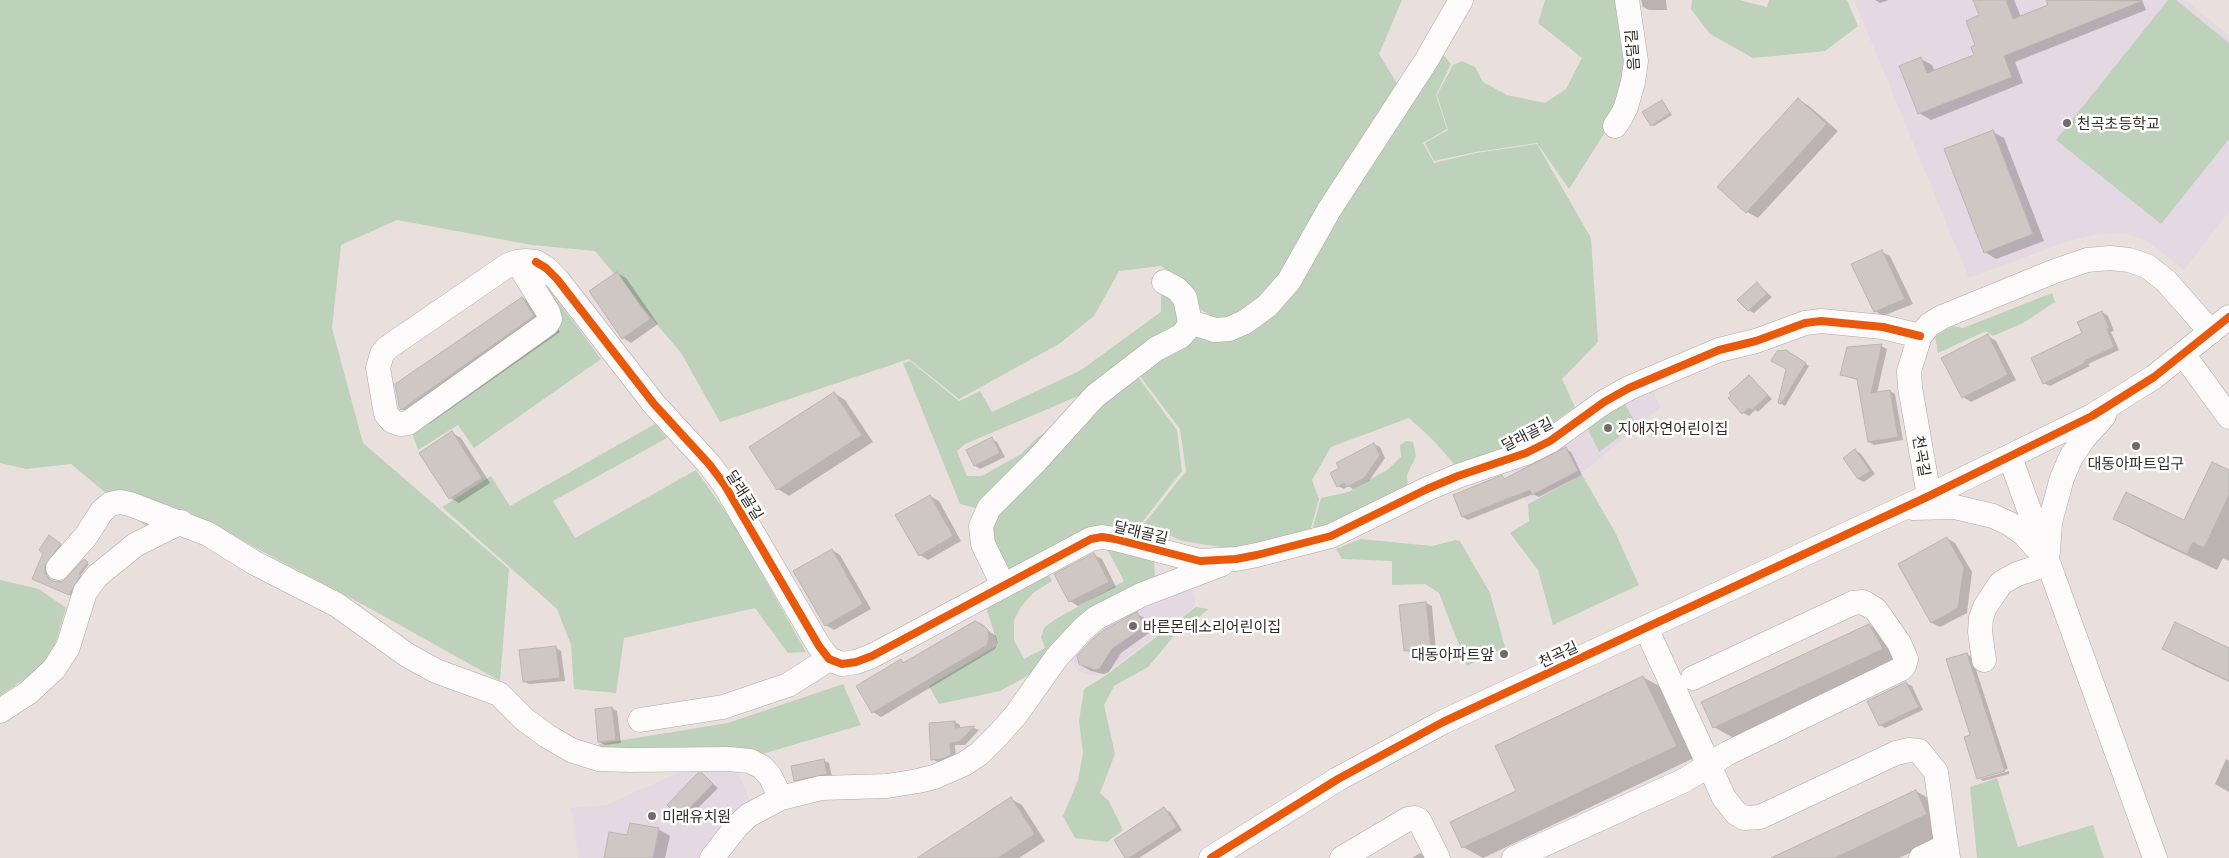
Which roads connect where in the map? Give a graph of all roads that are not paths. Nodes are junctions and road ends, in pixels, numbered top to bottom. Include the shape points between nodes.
1 (1461, 0) edge
2 (1627, 0) edge
3 (1615, 126) dead end
4 (527, 262) junction
5 (1164, 282) dead end
6 (2229, 317) edge
7 (1190, 322) junction
8 (2211, 332) junction
9 (1920, 336) junction
10 (2183, 354) junction
11 (2121, 399) junction
12 (2229, 417) edge
13 (2010, 457) junction
14 (1929, 496) junction
15 (1894, 512) junction
16 (181, 522) junction
17 (1236, 559) junction
18 (2048, 564) junction
19 (58, 568) dead end
20 (1003, 585) junction
21 (1646, 628) junction
22 (829, 659) junction
23 (1984, 660) dead end
24 (1692, 678) dead end
25 (0, 711) edge
26 (640, 720) dead end
27 (1709, 766) junction
28 (781, 798) junction
29 (1947, 852) edge
30 (712, 858) edge
31 (1211, 858) edge
32 (1342, 858) edge
33 (1438, 858) edge
34 (1514, 858) edge
35 (1920, 858) edge
36 (2156, 858) edge

1 - 7 street via 1426,61 1329,210 1289,281 1267,306 1229,330 1215,330
2 - 3 street, 음달길 via 1636,61 1626,107
4 - 4 street via 508,265 382,354 378,368 386,414 392,421 408,422 547,324 550,319 548,312
4 - 22 street, 달래골길 via 546,268 557,279 654,404 709,464
5 - 7 street via 1185,298
6 - 8 street
7 - 20 street via 1181,336 1156,349 1095,396 989,508 981,526 983,544
8 - 9 street, 천곡길 via 2166,281 2146,266 2110,258 2087,260 1942,316
8 - 10 street
9 - 14 street, 천곡길 via 1909,371
9 - 17 street, 달래골길 via 1883,327 1821,320 1719,350 1629,388 1550,441 1526,453 1435,486 1331,536
10 - 11 street
10 - 12 street
11 - 13 street
11 - 18 street via 2084,438 2071,457 2054,502
13 - 14 street
13 - 18 street
14 - 15 street, 천곡길
15 - 18 street via 1955,507 1993,516 2024,534
15 - 21 street, 천곡길
16 - 19 street via 130,504 110,504
16 - 25 street via 136,545 97,576 85,592 68,647 54,669 28,693
16 - 28 street via 337,605 407,655 436,671 499,694 547,736 571,750 599,759 729,759 750,762 762,767 770,776
17 - 20 street, 달래골길 via 1200,561 1102,538 1080,543
17 - 28 street, 달래골길 via 1141,595 1096,618 1057,657 998,735 964,764 918,781 821,788
18 - 23 street via 2001,583 1985,607 1980,632
18 - 36 street
20 - 22 street, 달래골길 via 872,656 842,664
21 - 27 street
21 - 31 street, 천곡길 via 1390,749
22 - 26 street via 788,685 723,707
24 - 27 street via 1863,602 1876,610 1900,644 1906,659 1901,669 1728,752
27 - 29 street via 1730,808 1750,819 1896,753 1919,751 1936,772
27 - 34 street via 1686,780
28 - 30 street, 달래골길 via 737,826
29 - 35 street
32 - 33 street via 1414,818

